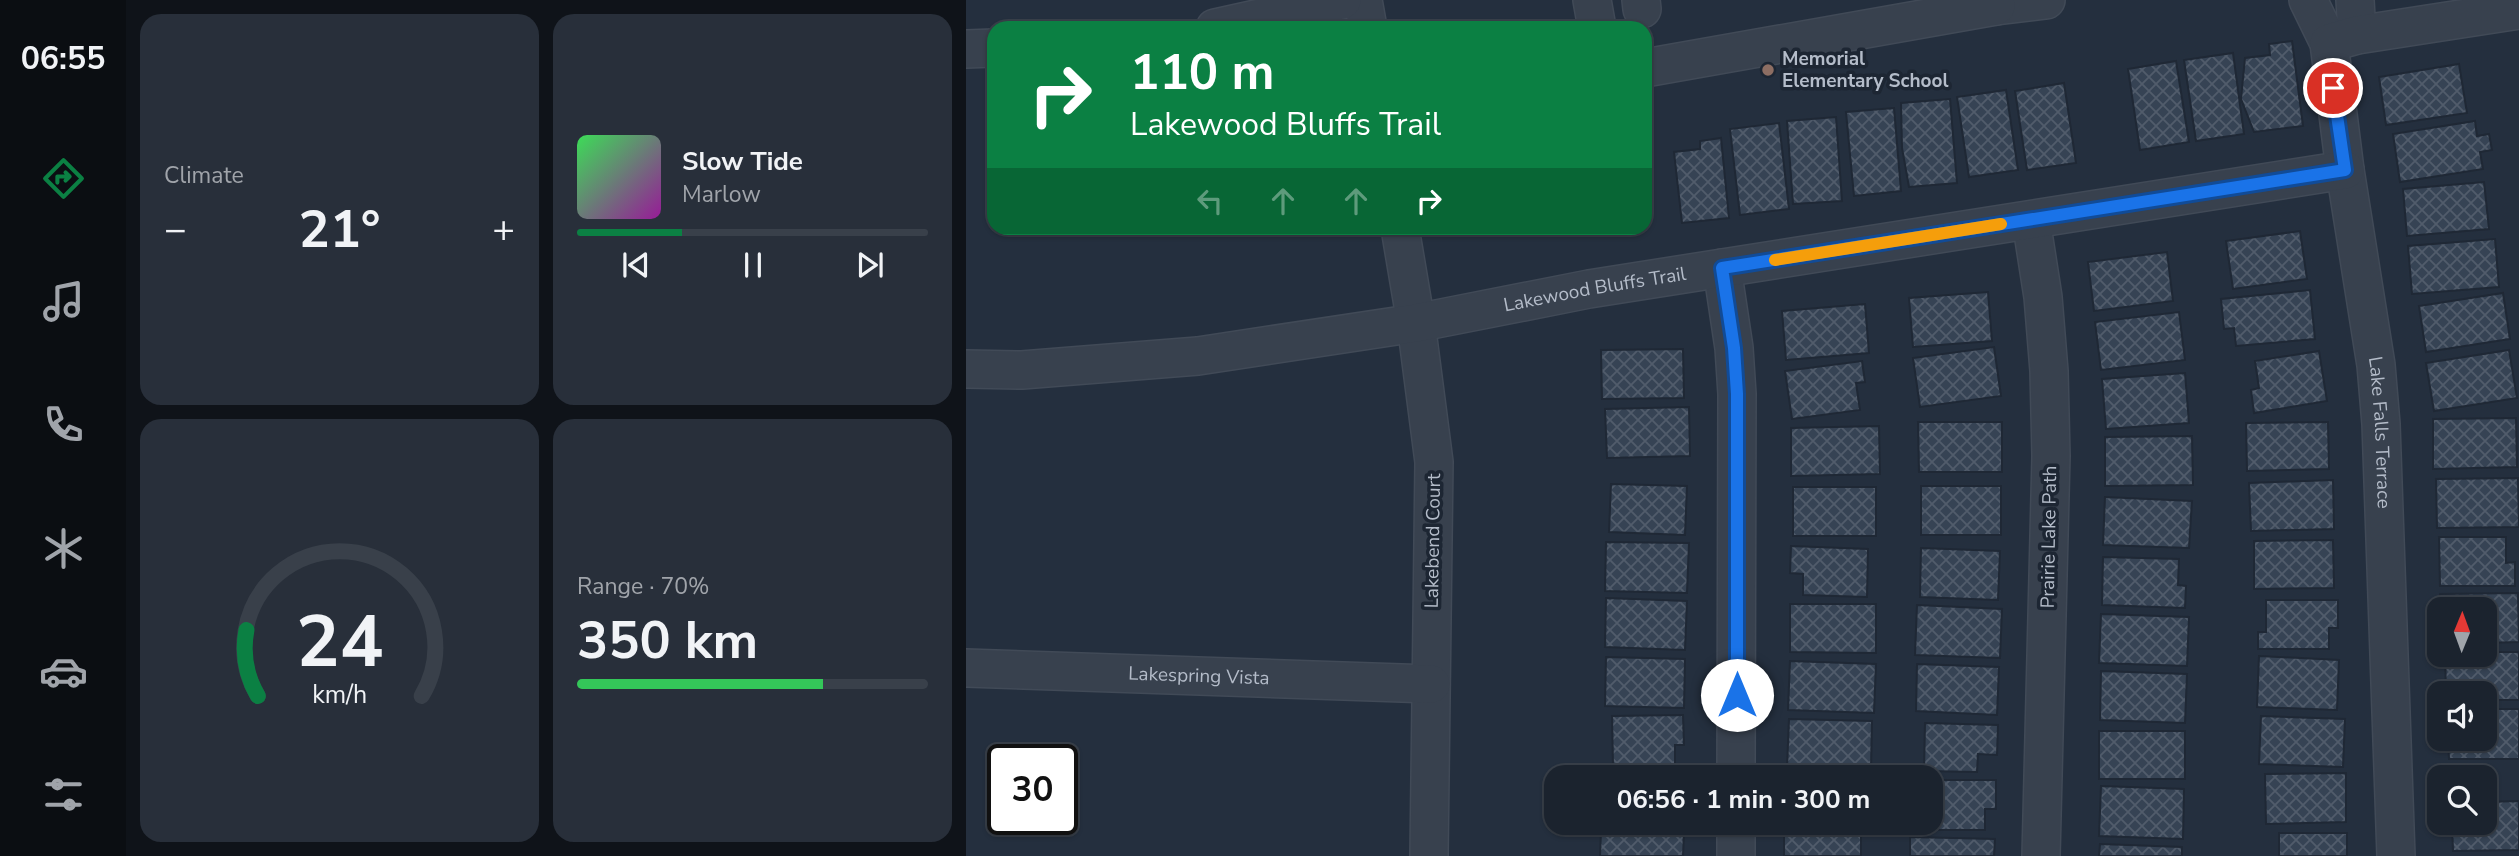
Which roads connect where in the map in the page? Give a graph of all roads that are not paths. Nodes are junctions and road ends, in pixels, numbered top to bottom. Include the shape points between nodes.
1 (1342, 0) edge
2 (1363, 0) edge
3 (1592, 0) edge
4 (2046, 0) edge
5 (2308, 0) edge
6 (1995, 3) edge
7 (2519, 10) edge
8 (1247, 21) edge
9 (1367, 21) edge
10 (1596, 21) edge
11 (2347, 26) edge
12 (987, 48) edge
13 (966, 49) edge
14 (1652, 67) edge
15 (2345, 170) junction
16 (2031, 220) junction
17 (1401, 235) edge
18 (1722, 268) junction
19 (1416, 323) junction
20 (966, 369) edge
21 (966, 668) edge
22 (1431, 684) junction
23 (1736, 765) edge
24 (1736, 835) edge
25 (1429, 856) edge
26 (1736, 856) edge
27 (2041, 856) edge
28 (2396, 856) edge

1 - 8 street
2 - 9 street
3 - 10 street
4 - 6 street
5 - 11 street, Lake Falls Terrace
6 - 14 street
7 - 11 street
11 - 15 street, Lake Falls Terrace
12 - 13 street
15 - 16 street, Lakewood Bluffs Trail
15 - 28 street, Lake Falls Terrace via 2381,424
16 - 18 street, Lakewood Bluffs Trail
16 - 27 street, Prairie Lake Path via 2043,297 2051,456
17 - 19 street, Lakebend Court
18 - 19 street, Lakewood Bluffs Trail
18 - 23 street via 1737,394
19 - 20 street, Lakewood Bluffs Trail via 1198,356 1022,370
19 - 22 street, Lakebend Court via 1434,462
21 - 22 street, Lakespring Vista
22 - 25 street, Lakebend Court
24 - 26 street

